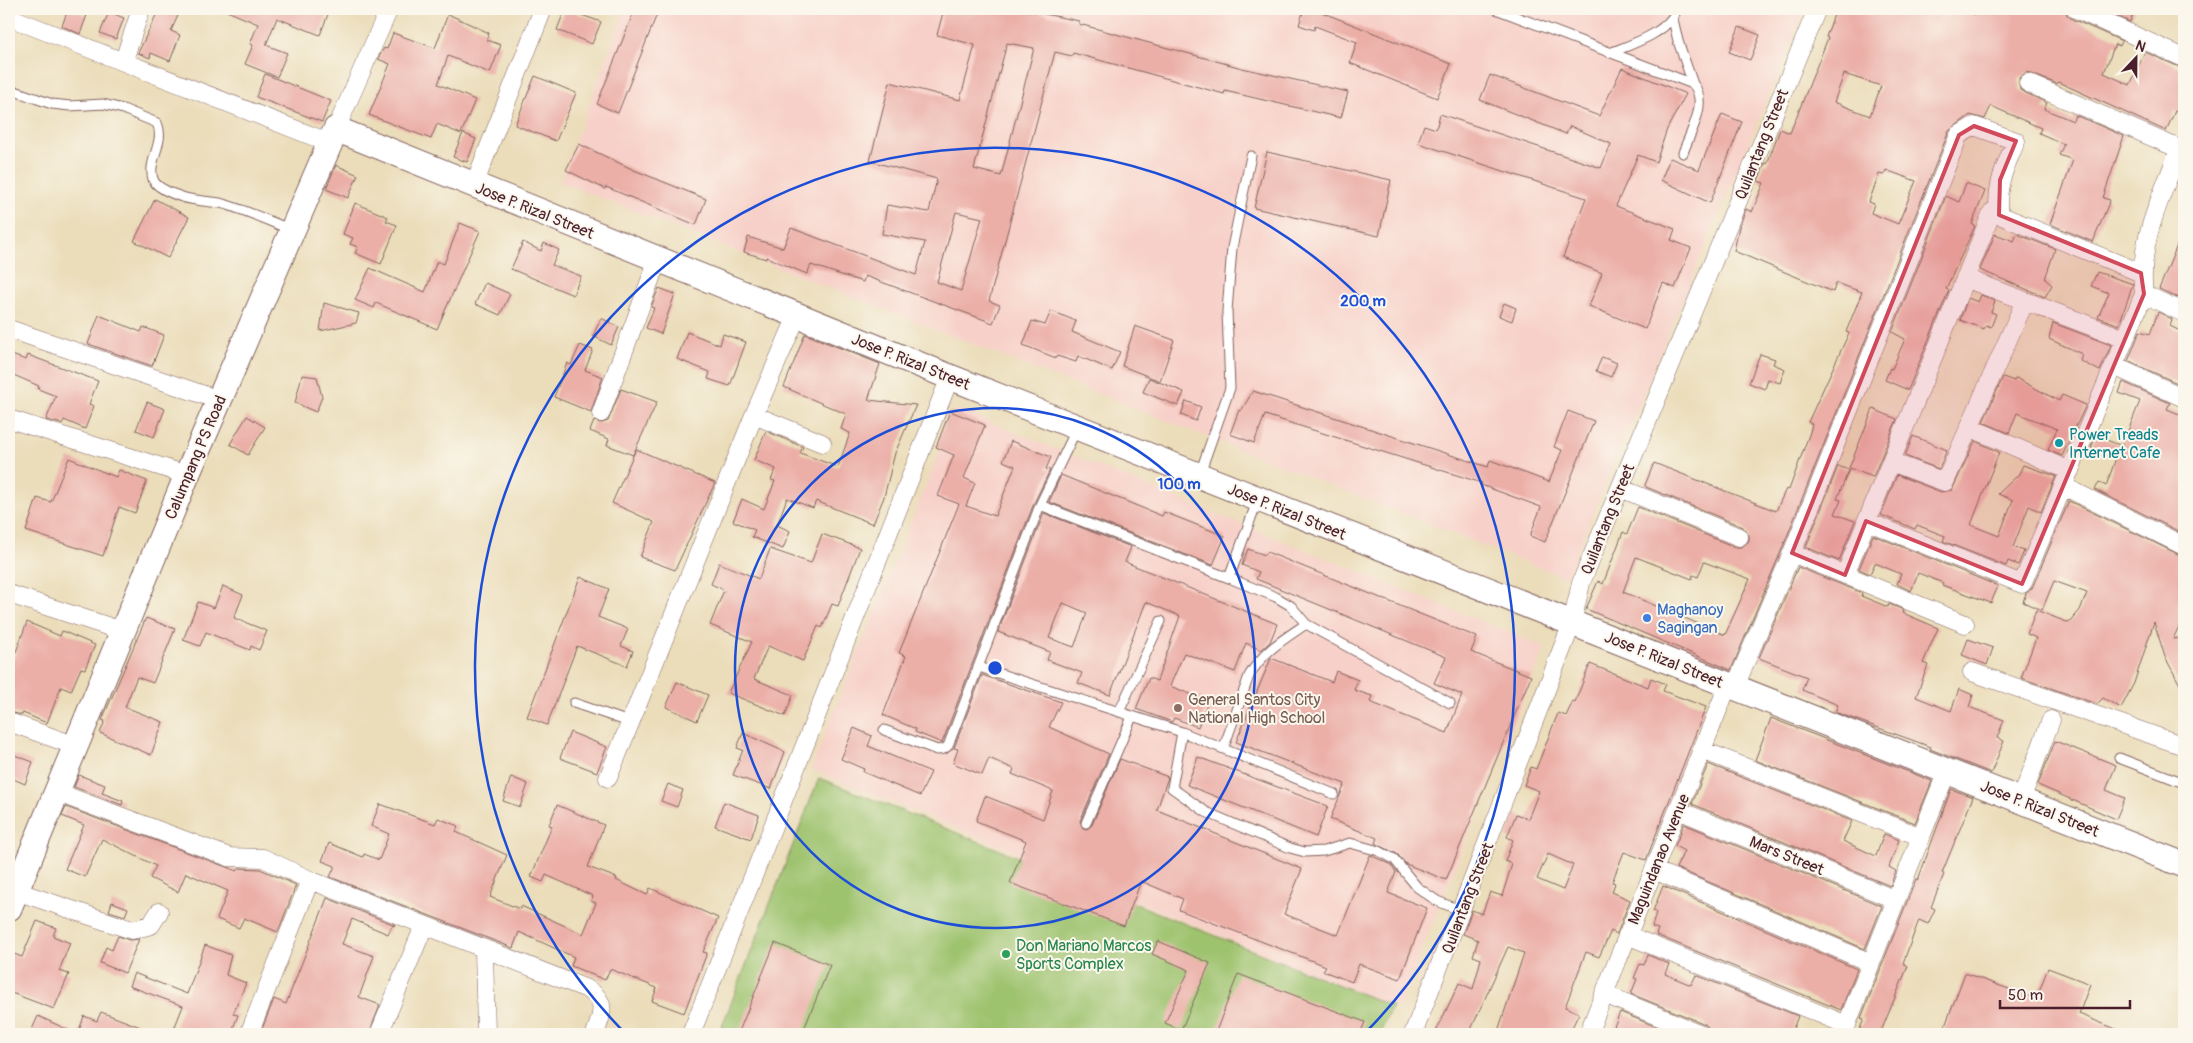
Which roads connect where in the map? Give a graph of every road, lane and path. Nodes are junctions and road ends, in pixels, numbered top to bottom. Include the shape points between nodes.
1 (141, 9) edge
2 (389, 9) edge
3 (543, 9) edge
4 (1496, 9) edge
5 (1677, 9) edge
6 (1817, 9) edge
7 (2076, 9) edge
8 (9, 17) edge
9 (1673, 19) junction
10 (1610, 53) junction
11 (2184, 58) edge
12 (124, 60) junction
13 (2028, 83) dead end
14 (1693, 84) junction
15 (9, 89) edge
16 (333, 136) junction
17 (2182, 150) edge
18 (1683, 153) dead end
19 (1251, 156) dead end
20 (474, 185) junction
21 (1999, 215) junction
22 (292, 230) junction
23 (658, 259) junction
24 (2141, 273) junction
25 (1965, 278) junction
26 (2144, 294) junction
27 (2025, 300) junction
28 (2184, 313) edge
29 (798, 316) junction
30 (9, 329) edge
31 (2125, 339) junction
32 (2114, 366) junction
33 (950, 377) junction
34 (2184, 398) edge
35 (219, 400) junction
36 (601, 413) dead end
37 (754, 415) junction
38 (9, 419) edge
39 (1970, 427) junction
40 (1078, 428) junction
41 (822, 443) dead end
42 (1891, 462) junction
43 (187, 475) junction
44 (1199, 476) junction
45 (2066, 478) junction
46 (1620, 488) junction
47 (1258, 499) junction
48 (1040, 505) junction
49 (1866, 521) junction
50 (1739, 537) dead end
51 (2184, 546) edge
52 (1792, 553) junction
53 (1845, 575) junction
54 (1229, 578) junction
55 (9, 594) edge
56 (1161, 621) dead end
57 (1572, 623) junction
58 (1306, 624) junction
59 (1965, 624) dead end
60 (122, 631) junction
61 (979, 667) junction
62 (1972, 672) dead end
63 (1731, 686) junction
64 (574, 703) dead end
65 (1450, 703) dead end
66 (1119, 712) junction
67 (1132, 717) junction
68 (2051, 720) dead end
69 (9, 722) edge
70 (632, 723) junction
71 (884, 730) dead end
72 (1182, 732) junction
73 (76, 746) junction
74 (2184, 746) edge
75 (1224, 747) junction
76 (1702, 750) junction
77 (2119, 758) dead end
78 (1947, 771) junction
79 (608, 778) dead end
80 (2184, 783) edge
81 (56, 792) junction
82 (1334, 794) dead end
83 (2021, 800) junction
84 (1678, 810) junction
85 (1086, 823) dead end
86 (1921, 837) junction
87 (2184, 865) edge
88 (1654, 870) junction
89 (310, 880) junction
90 (12, 900) edge
91 (1896, 900) junction
92 (1462, 911) junction
93 (159, 912) dead end
94 (424, 926) junction
95 (1627, 935) junction
96 (484, 949) junction
97 (1871, 963) junction
98 (1604, 994) junction
99 (1845, 1030) edge
100 (249, 1034) edge
101 (379, 1034) edge
102 (486, 1034) edge
103 (595, 1034) edge
104 (691, 1034) edge
105 (1413, 1034) edge
106 (1588, 1034) edge
107 (1701, 1034) edge

1 - 12 street
2 - 16 street, Calumpang PS Road
3 - 20 street
4 - 10 lane
5 - 9 lane
6 - 46 street, Quilantang Street
7 - 11 street
8 - 12 street
9 - 10 lane
9 - 14 lane
10 - 14 lane
12 - 16 street
13 - 17 street
14 - 18 lane via 1700,97 1700,107
15 - 22 lane via 52,104 104,104 122,108 157,123 160,141 152,170 154,181 182,197 220,204
16 - 20 street, Jose P. Rizal Street
16 - 22 street, Calumpang PS Road
17 - 24 street via 2146,243
19 - 44 lane via 1232,248 1227,311 1230,388
20 - 23 street, Jose P. Rizal Street
21 - 24 street
21 - 25 street via 1992,212
21 - 52 street, Maguindanao Avenue via 1997,196 2000,180 2016,140 1974,126 1959,135
22 - 35 street, Calumpang PS Road
23 - 29 street, Jose P. Rizal Street
23 - 36 street
24 - 26 street
25 - 27 street
25 - 42 street
26 - 28 street
26 - 31 street
27 - 31 street
27 - 39 street
29 - 33 street, Jose P. Rizal Street
29 - 37 street
30 - 35 street
31 - 32 street
32 - 34 street
32 - 45 street
33 - 40 street, Jose P. Rizal Street
33 - 104 street
35 - 43 street, Calumpang PS Road
37 - 41 street
37 - 70 street
38 - 43 street
39 - 42 street via 1946,482
39 - 45 street
40 - 44 street, Jose P. Rizal Street
40 - 48 lane
42 - 49 street
43 - 60 street, Calumpang PS Road
44 - 47 street, Jose P. Rizal Street
45 - 49 street via 2022,584
45 - 51 street
46 - 50 street
46 - 57 street, Quilantang Street via 1581,583
47 - 54 lane
47 - 57 street, Jose P. Rizal Street
48 - 54 lane
48 - 61 lane
49 - 53 street
52 - 53 street
52 - 63 street, Maguindanao Avenue
53 - 59 street
54 - 58 lane via 1276,597 1291,606
55 - 60 street
56 - 66 lane
57 - 63 street, Jose P. Rizal Street
57 - 92 street, Quilantang Street
58 - 65 lane
58 - 75 lane via 1270,648 1255,666
60 - 73 street, Calumpang PS Road
61 - 66 lane
61 - 71 lane via 948,746 944,749 929,748
62 - 74 street
63 - 76 street, Maguindanao Avenue
63 - 78 street, Jose P. Rizal Street
64 - 70 lane
66 - 67 lane
67 - 72 lane
67 - 85 lane
68 - 83 street
69 - 73 street
70 - 79 street
72 - 75 lane
72 - 92 lane via 1172,788 1186,800 1206,812 1305,852 1324,851 1350,843 1379,851 1394,859 1417,887 1437,901
73 - 81 street, Calumpang PS Road
75 - 82 lane
76 - 84 street, Maguindanao Avenue
76 - 86 street
77 - 80 lane
78 - 83 street, Jose P. Rizal Street
78 - 86 street
81 - 89 street via 230,857 263,858
81 - 90 street, Calumpang PS Road
83 - 87 street, Jose P. Rizal Street
84 - 88 street, Maguindanao Avenue
84 - 91 street, Mars Street
86 - 91 street
88 - 95 street, Maguindanao Avenue
88 - 97 street
89 - 94 street
89 - 100 street
90 - 93 street via 132,930 151,925
91 - 97 street
92 - 105 street, Quilantang Street
94 - 96 street
94 - 101 street
95 - 98 street, Maguindanao Avenue
95 - 99 street
96 - 102 street
96 - 103 street via 594,993 602,1005
97 - 99 street
98 - 106 street, Maguindanao Avenue
98 - 107 street

